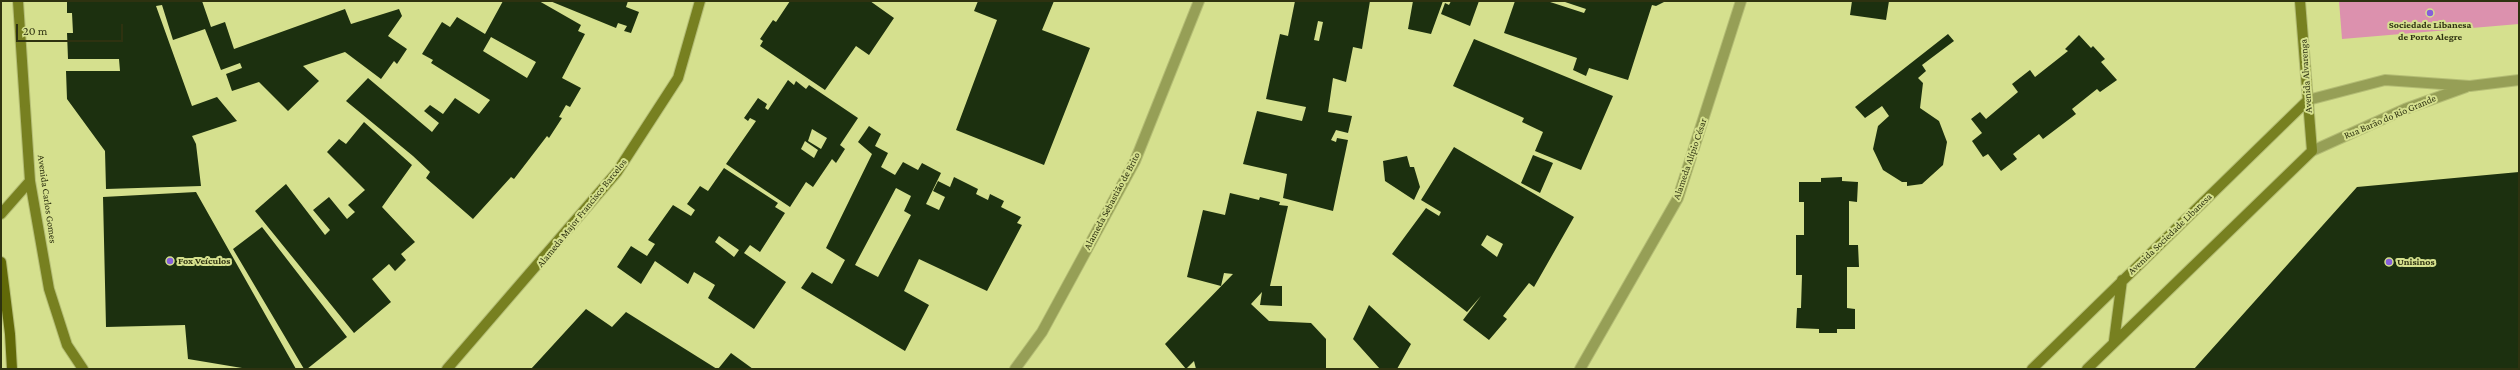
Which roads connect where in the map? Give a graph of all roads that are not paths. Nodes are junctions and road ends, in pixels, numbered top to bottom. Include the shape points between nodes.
1 (18, 1) edge
2 (700, 1) edge
3 (1200, 1) edge
4 (1741, 1) edge
5 (2300, 1) edge
6 (2519, 80) edge
7 (2470, 86) junction
8 (2308, 100) junction
9 (2312, 151) junction
10 (30, 181) junction
11 (1, 214) edge
12 (1, 262) edge
13 (2122, 280) junction
14 (2114, 341) junction
15 (452, 367) edge
16 (12, 369) edge
17 (83, 369) edge
18 (1015, 369) edge
19 (1580, 369) edge
20 (2032, 369) edge
21 (2087, 369) edge

1 - 10 street, Avenida Carlos Gomes
2 - 15 street, Alameda Major Francisco Barcelos via 678,78 617,172
3 - 18 street, Alameda Sebastião de Brito via 1135,161 1042,332
4 - 19 street, Alameda Alípio César via 1678,198
5 - 8 street, Avenida Alvarenga
6 - 7 street, Rua Barão do Rio Grande
7 - 8 street, Rua Barão do Rio Grande via 2384,80
7 - 9 street, Rua Barão do Rio Grande via 2405,109
8 - 9 street, Avenida Alvarenga
8 - 13 street, Avenida Sociedade Libanesa
9 - 14 street
10 - 11 street
10 - 17 street, Avenida Carlos Gomes via 49,289 67,344
12 - 16 main road
13 - 14 street
13 - 20 street, Avenida Sociedade Libanesa
14 - 21 street

